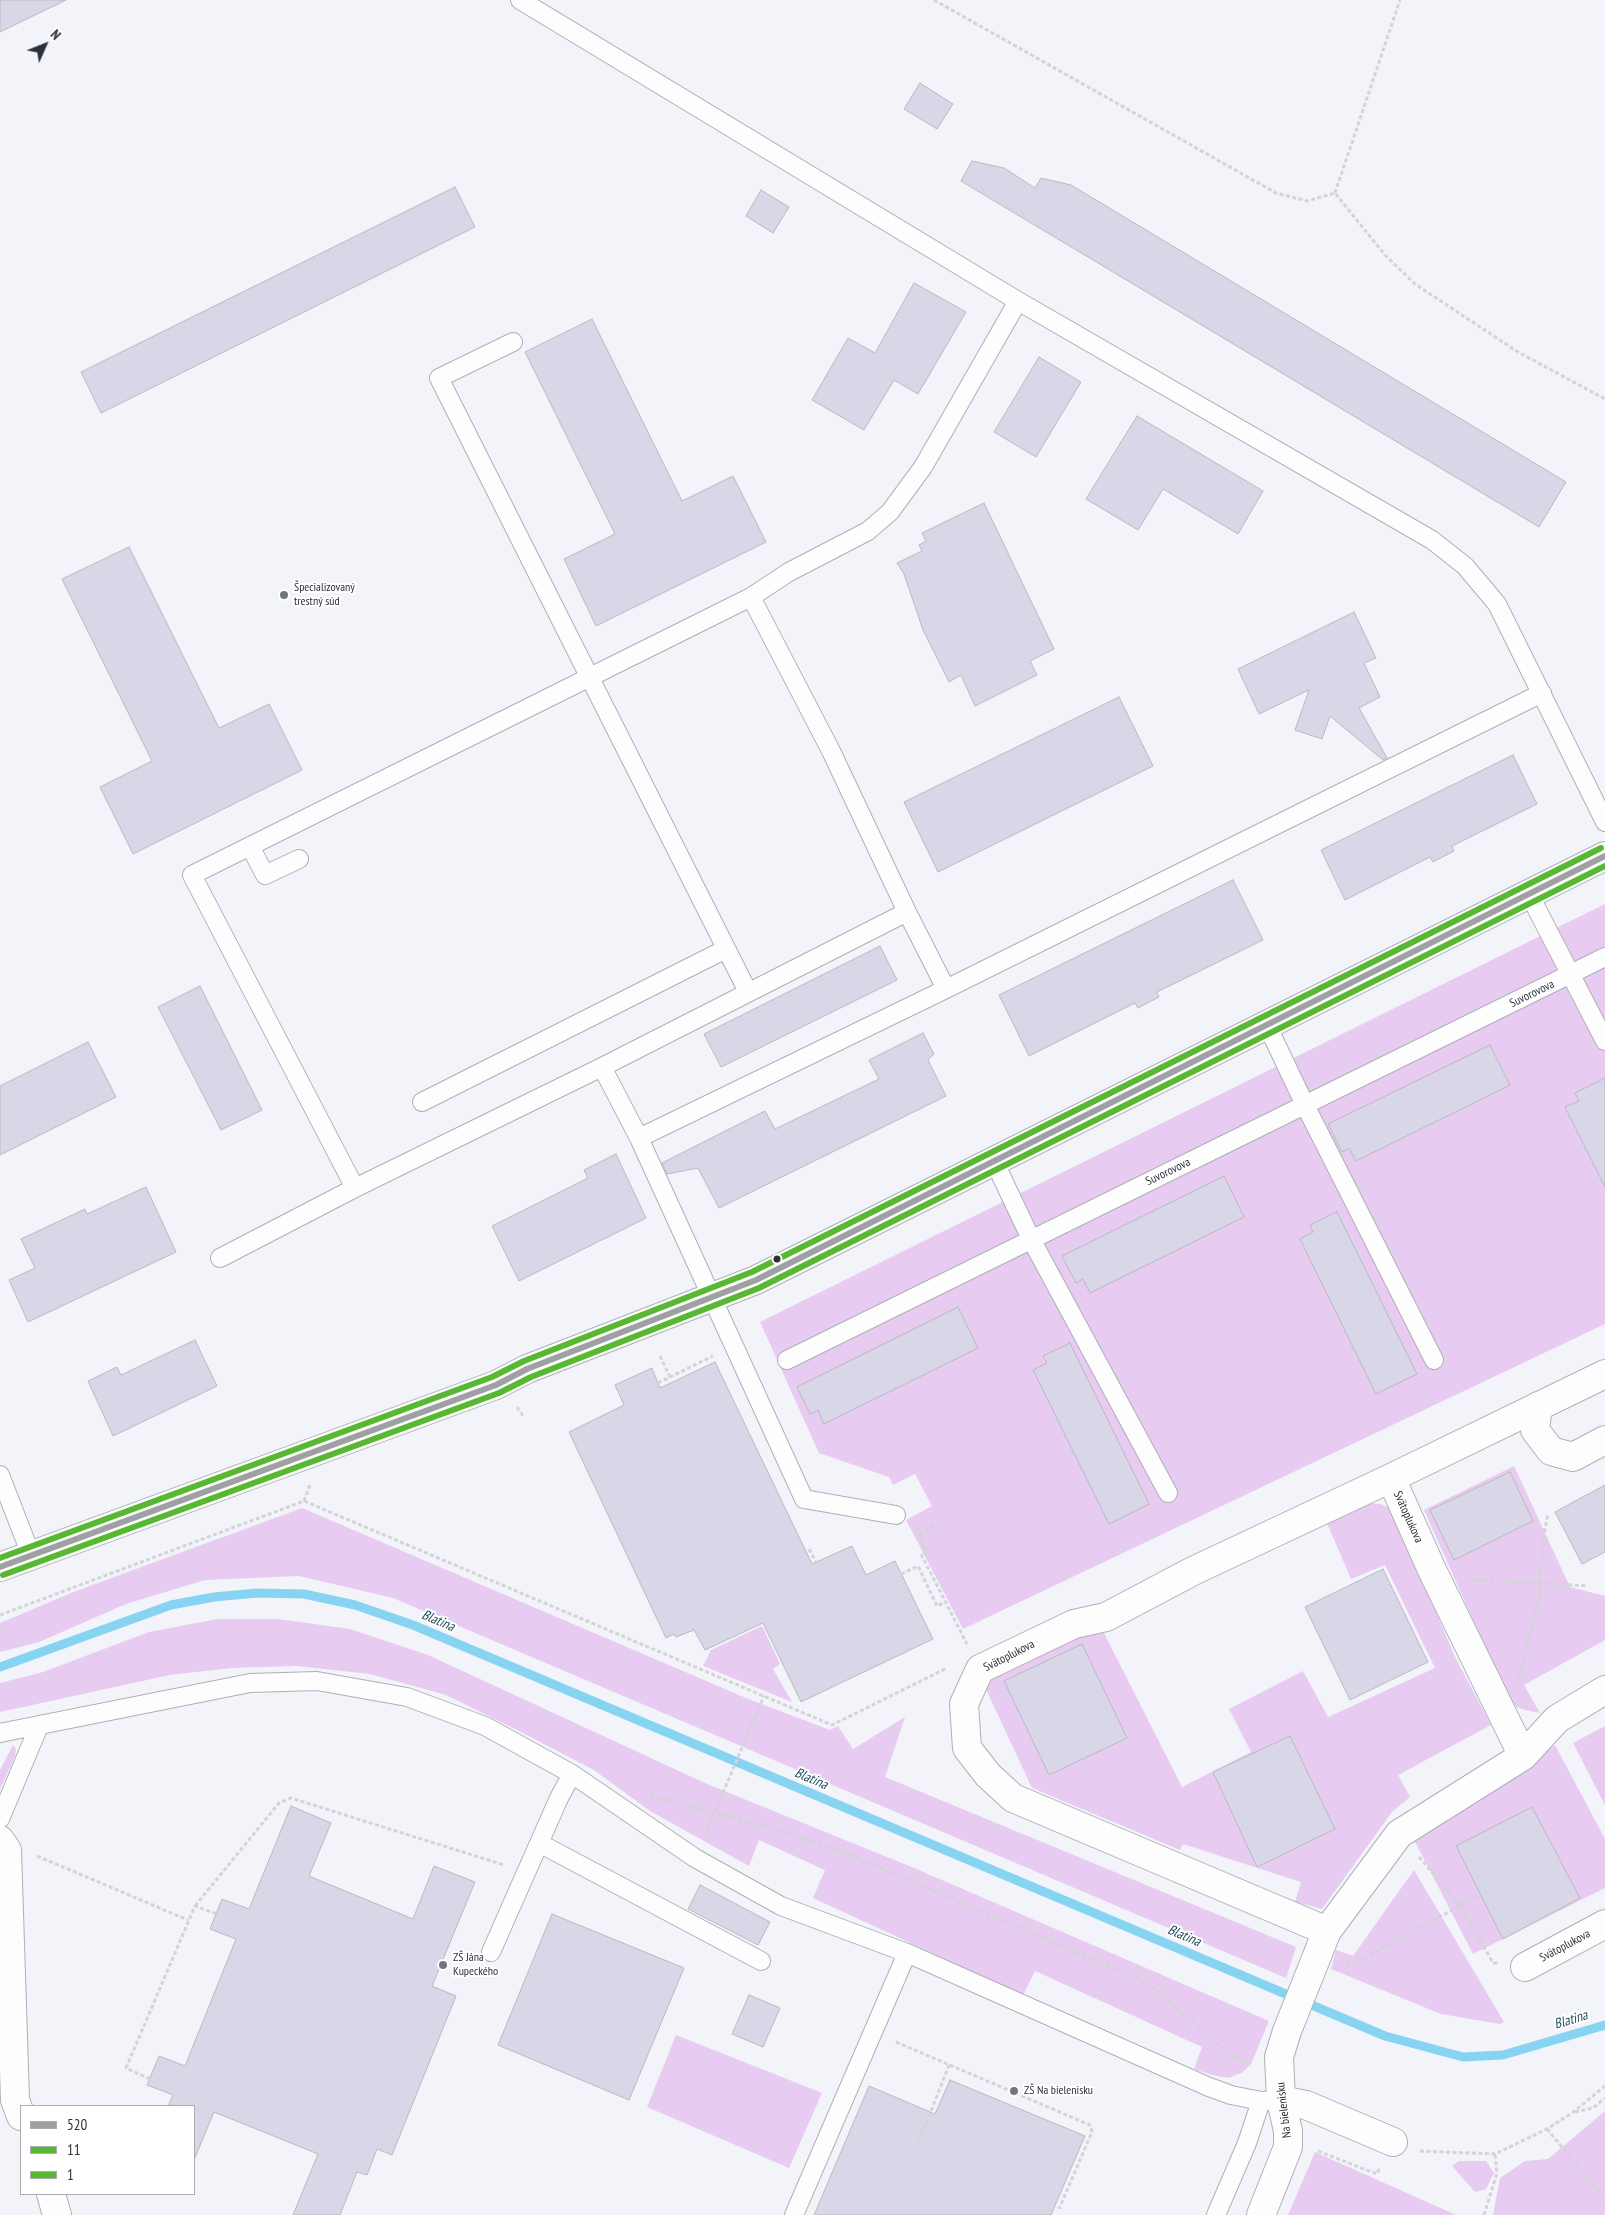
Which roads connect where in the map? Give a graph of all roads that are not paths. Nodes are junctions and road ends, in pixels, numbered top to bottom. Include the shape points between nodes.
1 (520, 0) edge
2 (1018, 301) junction
3 (513, 342) dead end
4 (751, 597) junction
5 (590, 677) junction
6 (1542, 693) junction
7 (1605, 822) edge
8 (250, 846) junction
9 (1605, 856) edge
10 (299, 859) dead end
11 (1529, 894) junction
12 (907, 912) junction
13 (726, 949) junction
14 (1605, 958) edge
15 (1570, 975) junction
16 (946, 989) junction
17 (748, 992) junction
18 (1267, 1025) junction
19 (1605, 1041) edge
20 (602, 1067) junction
21 (422, 1102) dead end
22 (1305, 1105) junction
23 (639, 1138) junction
24 (994, 1161) junction
25 (355, 1188) junction
26 (1031, 1239) junction
27 (220, 1258) dead end
28 (712, 1296) junction
29 (787, 1360) dead end
30 (1434, 1360) dead end
31 (1605, 1374) edge
32 (1538, 1406) junction
33 (1605, 1440) edge
34 (0, 1475) edge
35 (1391, 1478) junction
36 (1168, 1493) dead end
37 (904, 1518) road end
38 (30, 1555) junction
39 (0, 1567) edge
40 (1605, 1690) edge
41 (38, 1726) junction
42 (0, 1733) edge
43 (1523, 1756) junction
44 (572, 1774) junction
45 (0, 1819) edge
46 (0, 1840) edge
47 (539, 1843) junction
48 (1605, 1924) edge
49 (1327, 1931) junction
50 (491, 1952) dead end
51 (906, 1953) junction
52 (761, 1961) dead end
53 (1525, 1967) road end
54 (1271, 2101) junction
55 (20, 2113) edge
56 (1393, 2142) road end
57 (50, 2195) edge
58 (57, 2215) edge
59 (794, 2215) edge
60 (1216, 2215) edge
61 (1260, 2215) edge

1 - 2 lane
2 - 4 lane via 923,467 890,512 868,531 789,572
2 - 6 lane via 1432,540 1465,566 1497,604
3 - 5 lane via 439,378
4 - 5 lane
4 - 12 lane via 831,751
5 - 8 lane
5 - 13 lane
6 - 7 lane
6 - 16 lane
8 - 10 lane via 266,876
8 - 25 lane via 192,874
9 - 11 street
11 - 15 lane
11 - 18 street
12 - 16 lane
12 - 17 lane
13 - 17 lane
13 - 21 lane
14 - 15 lane, Suvorovova
15 - 19 lane
15 - 22 lane, Suvorovova
16 - 23 lane
17 - 20 lane
18 - 22 lane
18 - 24 street
20 - 23 lane
20 - 25 lane
22 - 26 lane, Suvorovova
22 - 30 lane
23 - 28 lane
24 - 26 lane
24 - 28 street via 756,1280
25 - 27 lane
26 - 29 lane, Suvorovova
26 - 36 lane
28 - 37 lane via 804,1499
28 - 38 street via 496,1384
31 - 32 street
32 - 33 street via 1535,1430 1551,1450 1573,1457
32 - 35 street
34 - 38 lane
35 - 43 street, Svätoplukova
35 - 49 street, Svätoplukova via 1193,1570 1106,1617 1074,1624 980,1669 964,1704 967,1748 988,1775 1013,1798
38 - 39 street
40 - 43 street via 1557,1719
41 - 42 lane
41 - 44 lane via 250,1683 317,1681 407,1697 485,1726
41 - 45 lane
43 - 49 street via 1399,1834
44 - 47 lane
44 - 51 lane via 695,1858 782,1906
46 - 55 street via 8,1850 15,2100
47 - 50 lane
47 - 52 lane
48 - 53 street, Svätoplukova
49 - 54 street, Na bielenisku via 1287,2031
51 - 54 lane via 1209,2087 1231,2095
51 - 59 lane
54 - 56 street via 1306,2105
54 - 60 lane via 1247,2143
54 - 61 street, Na bielenisku via 1288,2132 1288,2147
57 - 58 street

